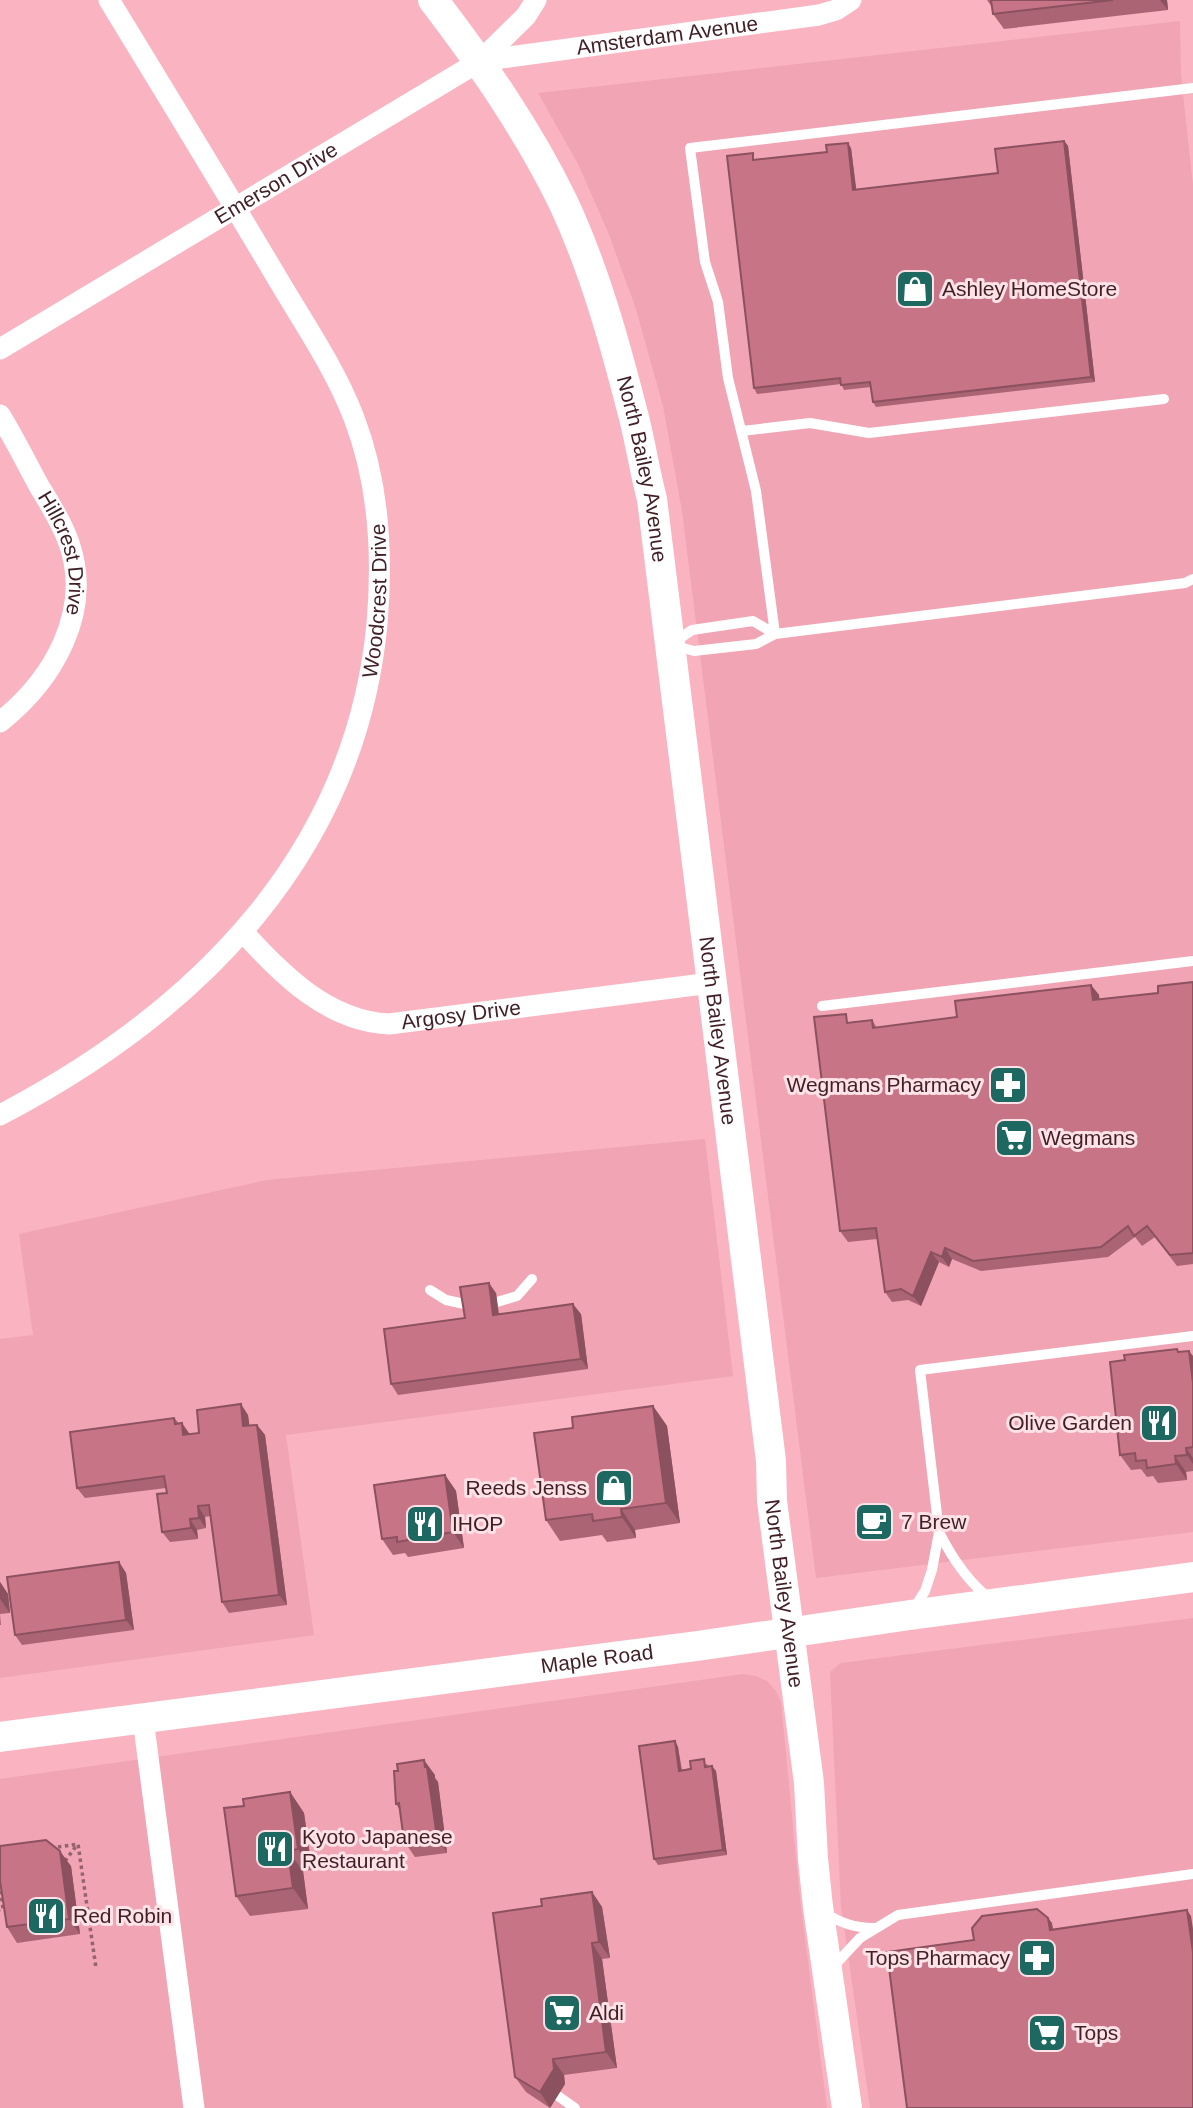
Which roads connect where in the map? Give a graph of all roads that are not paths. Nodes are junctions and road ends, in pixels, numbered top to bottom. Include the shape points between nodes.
1 (109, 0) edge
2 (433, 0) edge
3 (536, 0) edge
4 (850, 0) edge
5 (480, 61) junction
6 (1193, 88) edge
7 (237, 207) junction
8 (0, 349) edge
9 (1164, 399) dead end
10 (0, 415) edge
11 (742, 431) junction
12 (1190, 583) edge
13 (775, 634) junction
14 (671, 645) junction
15 (0, 722) edge
16 (243, 932) junction
17 (1193, 961) edge
18 (711, 983) junction
19 (822, 1006) dead end
20 (0, 1115) edge
21 (532, 1279) dead end
22 (430, 1290) dead end
23 (497, 1302) dead end
24 (469, 1306) edge
25 (1193, 1336) edge
26 (939, 1532) junction
27 (1193, 1577) edge
28 (996, 1603) junction
29 (910, 1615) junction
30 (791, 1632) junction
31 (143, 1719) junction
32 (0, 1737) edge
33 (1193, 1874) edge
34 (818, 1907) junction
35 (873, 1928) junction
36 (827, 1974) junction
37 (558, 2096) dead end
38 (194, 2108) edge
39 (575, 2108) edge
40 (847, 2108) edge

1 - 7 street, Woodcrest Drive
2 - 5 street, North Bailey Avenue
3 - 5 street, Emerson Drive
4 - 5 street, Amsterdam Avenue via 819,15
5 - 7 street, Emerson Drive
5 - 14 street, North Bailey Avenue via 551,178 603,308 652,499
6 - 11 lane via 690,148 705,262 718,302 728,378
7 - 8 street, Emerson Drive
7 - 16 street, Woodcrest Drive via 339,383 355,419 375,497 379,540 374,654 347,758 309,841
9 - 11 lane via 869,433 810,424
10 - 15 street, Hillcrest Drive via 69,544 75,591 68,631 51,668
11 - 13 lane via 756,491
12 - 13 lane
13 - 14 lane via 756,644 694,651
13 - 14 lane via 753,621 692,630
14 - 18 street, North Bailey Avenue
16 - 18 street, Argosy Drive via 306,991 346,1017 368,1023
16 - 20 street, Woodcrest Drive via 139,1027 46,1091
17 - 19 lane
18 - 30 street, North Bailey Avenue
21 - 23 lane via 517,1296
22 - 24 lane
25 - 26 lane via 920,1370
26 - 28 lane via 972,1583
26 - 29 lane via 928,1582
27 - 28 street, Maple Road
28 - 29 street, Maple Road
29 - 30 street, Maple Road
30 - 31 street, Maple Road
30 - 34 street, North Bailey Avenue
31 - 32 street, Maple Road
31 - 38 street
33 - 35 lane via 898,1915
34 - 35 lane via 846,1924
34 - 36 street, North Bailey Avenue
35 - 36 lane
36 - 40 street, North Bailey Avenue
37 - 39 lane

